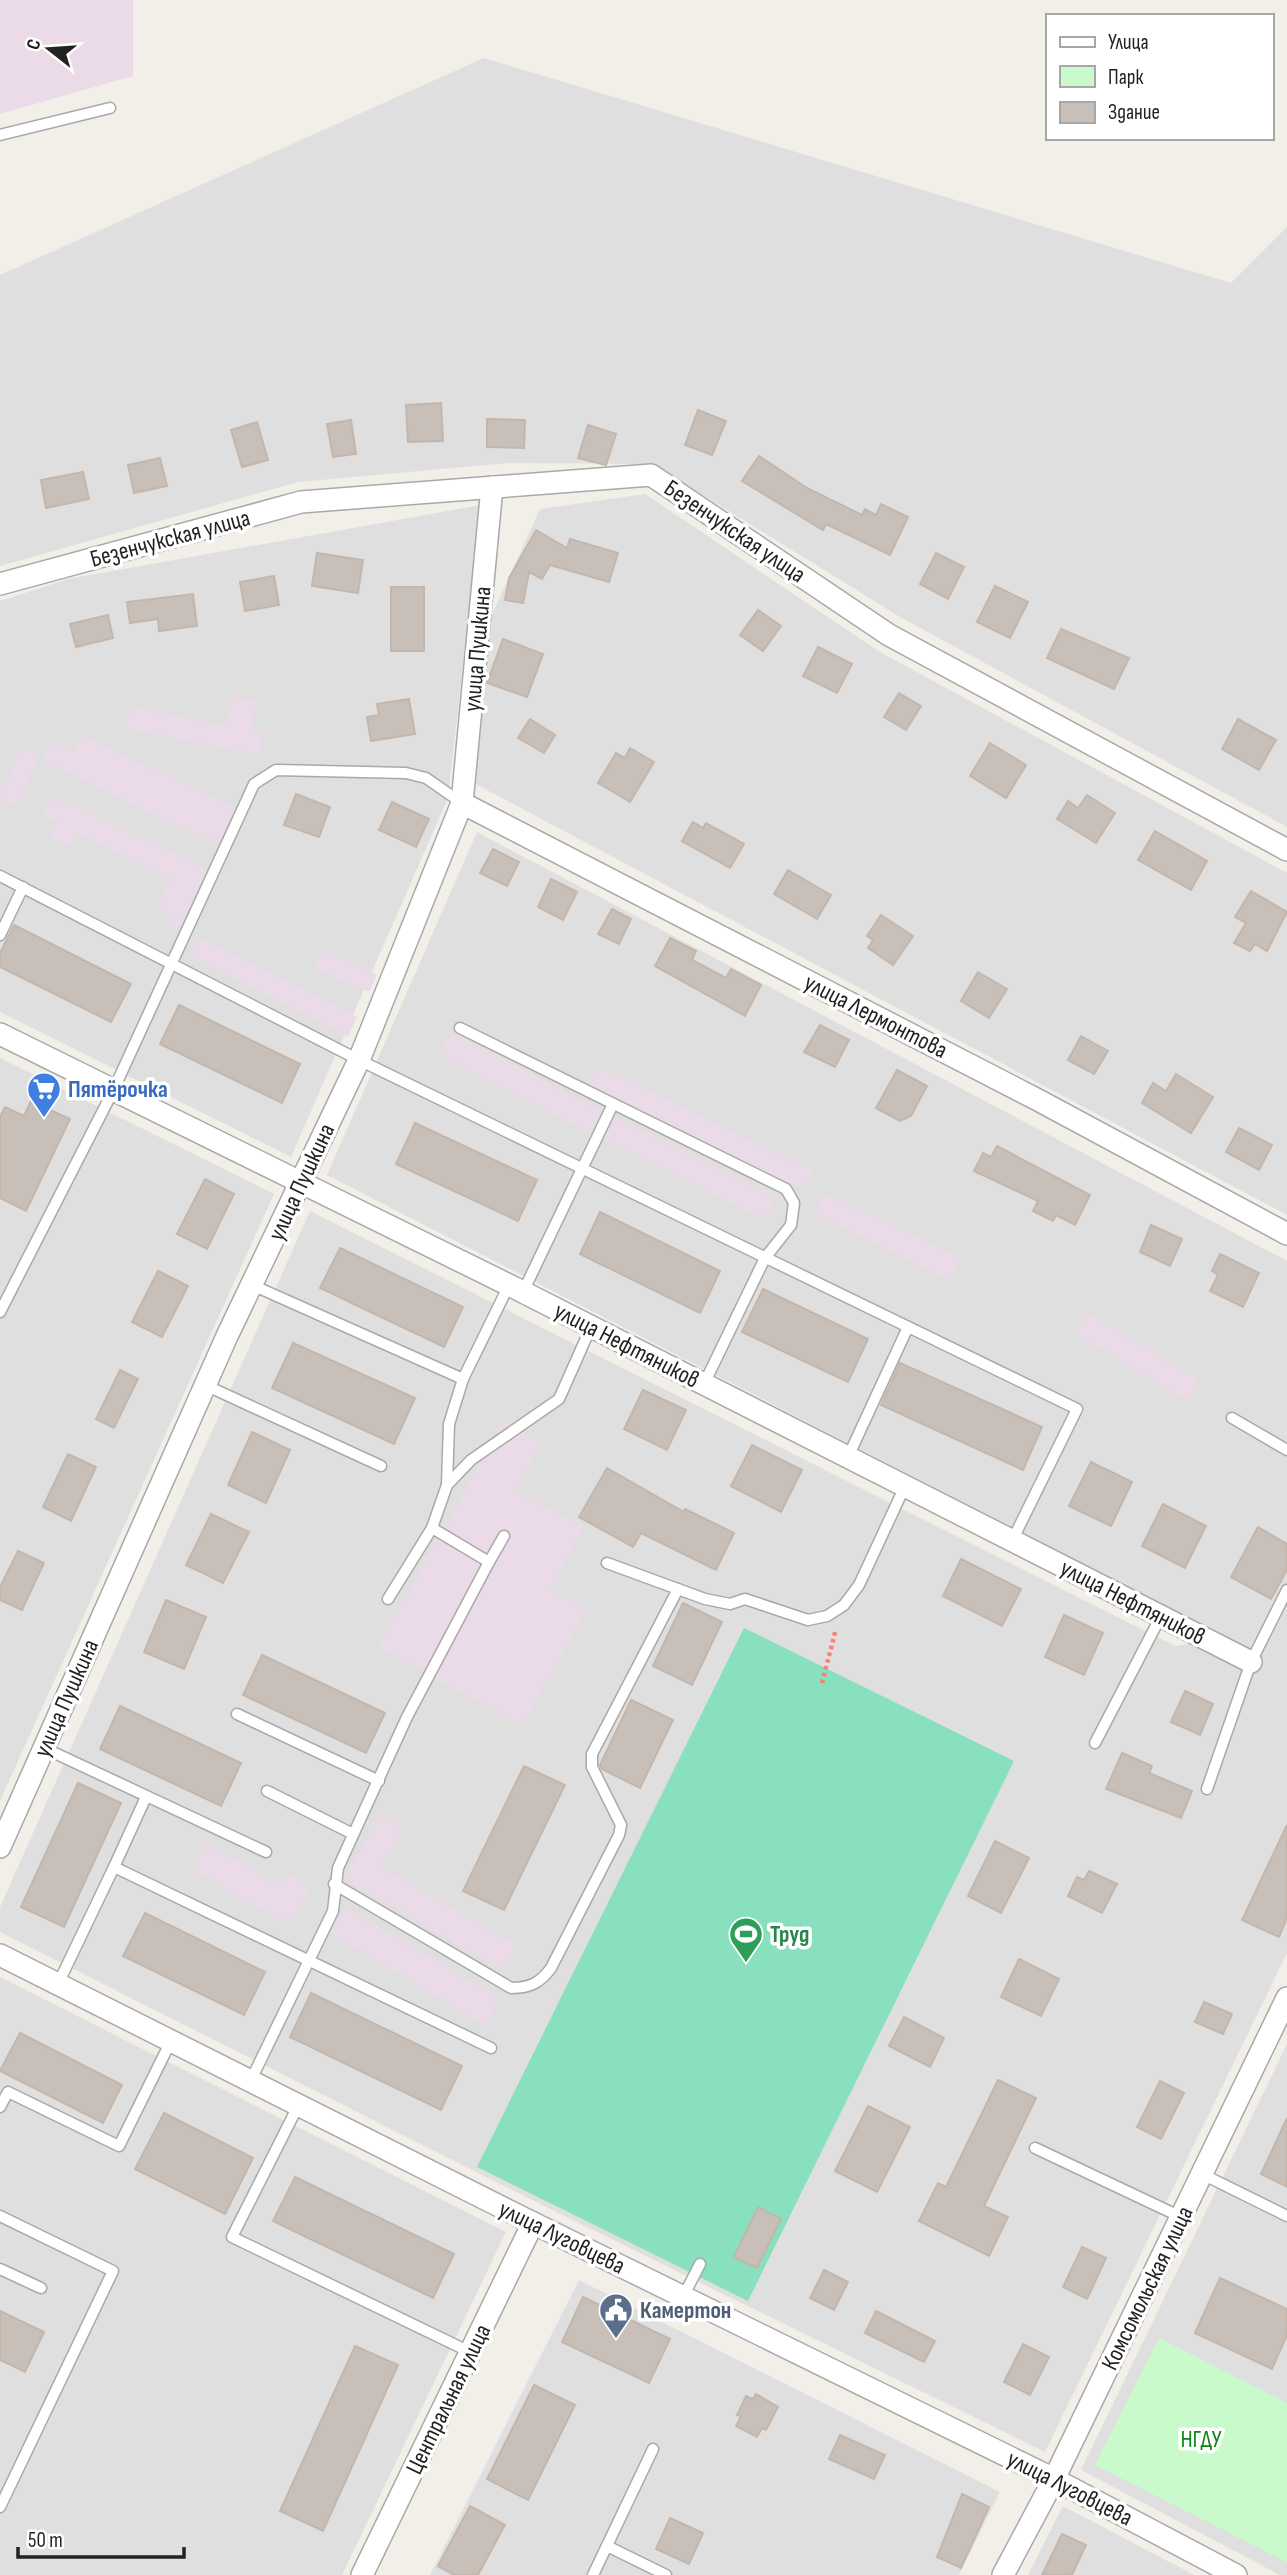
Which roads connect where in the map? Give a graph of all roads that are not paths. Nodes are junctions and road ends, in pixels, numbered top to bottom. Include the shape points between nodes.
1 (110, 108) dead end
2 (0, 135) edge
3 (492, 487) junction
4 (0, 584) edge
5 (462, 803) junction
6 (1287, 850) edge
7 (0, 876) edge
8 (23, 887) junction
9 (0, 935) edge
10 (173, 962) junction
11 (460, 1028) dead end
12 (0, 1034) edge
13 (359, 1060) junction
14 (113, 1091) junction
15 (613, 1104) junction
16 (583, 1168) junction
17 (301, 1185) junction
18 (1287, 1234) edge
19 (765, 1258) junction
20 (252, 1285) junction
21 (516, 1289) junction
22 (0, 1312) edge
23 (591, 1326) junction
24 (908, 1327) junction
25 (463, 1379) junction
26 (704, 1384) junction
27 (205, 1385) junction
28 (1233, 1418) dead end
29 (1287, 1450) edge
30 (848, 1457) junction
31 (381, 1466) dead end
32 (447, 1485) junction
33 (905, 1486) junction
34 (432, 1528) junction
35 (504, 1536) dead end
36 (1012, 1541) junction
37 (488, 1562) junction
38 (607, 1563) dead end
39 (678, 1589) junction
40 (1287, 1590) edge
41 (388, 1598) dead end
42 (1161, 1616) junction
43 (1251, 1662) junction
44 (237, 1714) dead end
45 (1095, 1743) dead end
46 (44, 1748) junction
47 (379, 1781) junction
48 (1207, 1789) dead end
49 (267, 1791) dead end
50 (146, 1797) junction
51 (353, 1834) junction
52 (0, 1847) edge
53 (266, 1852) dead end
54 (114, 1867) junction
55 (334, 1884) junction
56 (0, 1955) edge
57 (309, 1960) junction
58 (58, 1984) junction
59 (1287, 1998) edge
60 (171, 2041) junction
61 (491, 2048) dead end
62 (250, 2082) junction
63 (298, 2106) junction
64 (0, 2107) edge
65 (1035, 2148) dead end
66 (1202, 2175) junction
67 (0, 2216) edge
68 (1181, 2217) junction
69 (1287, 2217) edge
70 (533, 2223) junction
71 (699, 2263) dead end
72 (0, 2269) edge
73 (41, 2288) dead end
74 (683, 2297) junction
75 (470, 2352) junction
76 (653, 2449) dead end
77 (1054, 2479) junction
78 (0, 2506) edge
79 (607, 2546) junction
80 (362, 2575) edge
81 (593, 2575) edge
82 (666, 2575) edge
83 (1003, 2575) edge
84 (1236, 2575) edge

1 - 2 lane
3 - 4 street, Безенчукская улица via 301,502
3 - 5 street, улица Пушкина
3 - 6 street, Безенчукская улица via 651,475 889,635
5 - 10 lane via 426,778 406,773 288,769 264,775 254,784
5 - 13 street, улица Пушкина
5 - 18 street, улица Лермонтова
7 - 8 lane
8 - 9 lane
8 - 10 lane
10 - 13 lane
10 - 14 lane
11 - 15 lane
12 - 14 street, улица Нефтяников
13 - 16 lane
13 - 17 street, улица Пушкина
14 - 17 street, улица Нефтяников
14 - 22 lane
15 - 16 lane
15 - 19 lane via 786,1189 794,1203 791,1225
16 - 19 lane
16 - 21 lane
17 - 20 street, улица Пушкина
17 - 21 street, улица Нефтяников
19 - 24 lane
19 - 26 lane
20 - 25 lane
20 - 27 street, улица Пушкина
21 - 23 street, улица Нефтяников
21 - 25 lane
23 - 26 street, улица Нефтяников
23 - 32 lane via 559,1399 471,1460
24 - 30 lane
24 - 36 lane via 1077,1409
25 - 32 lane via 449,1424
26 - 30 street, улица Нефтяников
27 - 31 lane
27 - 46 street, улица Пушкина
28 - 29 lane
30 - 33 street, улица Нефтяников
32 - 34 lane
33 - 36 street, улица Нефтяников
33 - 39 lane via 859,1585 844,1605 827,1616 808,1620 745,1599 730,1604
34 - 37 lane
34 - 41 lane
35 - 37 lane
36 - 42 street, улица Нефтяников
37 - 47 lane
38 - 39 lane
39 - 55 lane via 592,1754 592,1767 621,1825 619,1835 542,1979 524,1988 511,1988
40 - 43 lane
42 - 43 street, улица Нефтяников
42 - 45 lane
43 - 48 lane
44 - 47 lane
46 - 50 lane
46 - 52 street, улица Пушкина
47 - 51 lane
49 - 51 lane
50 - 53 lane
50 - 54 lane
51 - 55 lane
54 - 57 lane
54 - 58 lane
55 - 57 lane via 332,1911
56 - 58 street, улица Луговцева
57 - 61 lane
57 - 62 lane
58 - 60 street, улица Луговцева
59 - 66 street, Комсомольская улица
60 - 62 street, улица Луговцева
60 - 64 lane via 119,2146 8,2092
62 - 63 street, улица Луговцева
63 - 70 street, улица Луговцева
63 - 75 lane via 232,2237
65 - 68 lane
66 - 68 street, Комсомольская улица
66 - 69 lane
67 - 78 lane via 114,2271
68 - 77 street, Комсомольская улица
70 - 74 street, улица Луговцева
70 - 75 street, Центральная улица
71 - 74 lane
72 - 73 lane
74 - 77 street, улица Луговцева
75 - 80 street, Центральная улица
76 - 79 lane
77 - 83 street, Комсомольская улица
77 - 84 street, улица Луговцева
79 - 81 lane
79 - 82 lane

